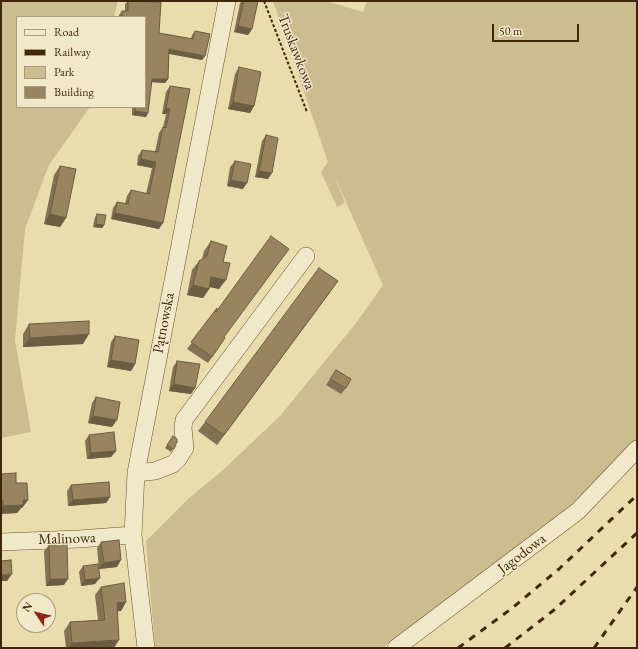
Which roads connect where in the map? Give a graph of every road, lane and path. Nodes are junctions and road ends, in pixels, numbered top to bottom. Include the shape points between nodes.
1 (227, 1) edge
2 (264, 1) edge
3 (307, 112) dead end
4 (306, 256) dead end
5 (637, 449) edge
6 (136, 473) junction
7 (134, 535) junction
8 (1, 542) edge
9 (146, 648) edge
10 (396, 648) edge

1 - 6 street, Pątnowska
2 - 3 path, Truskawkowa
4 - 6 street via 184,420 182,428 185,448 178,459 173,464 155,471
5 - 10 street, Jagodowa via 578,511
6 - 7 street, Pątnowska
7 - 8 street, Malinowa via 79,540
7 - 9 street, Pątnowska

